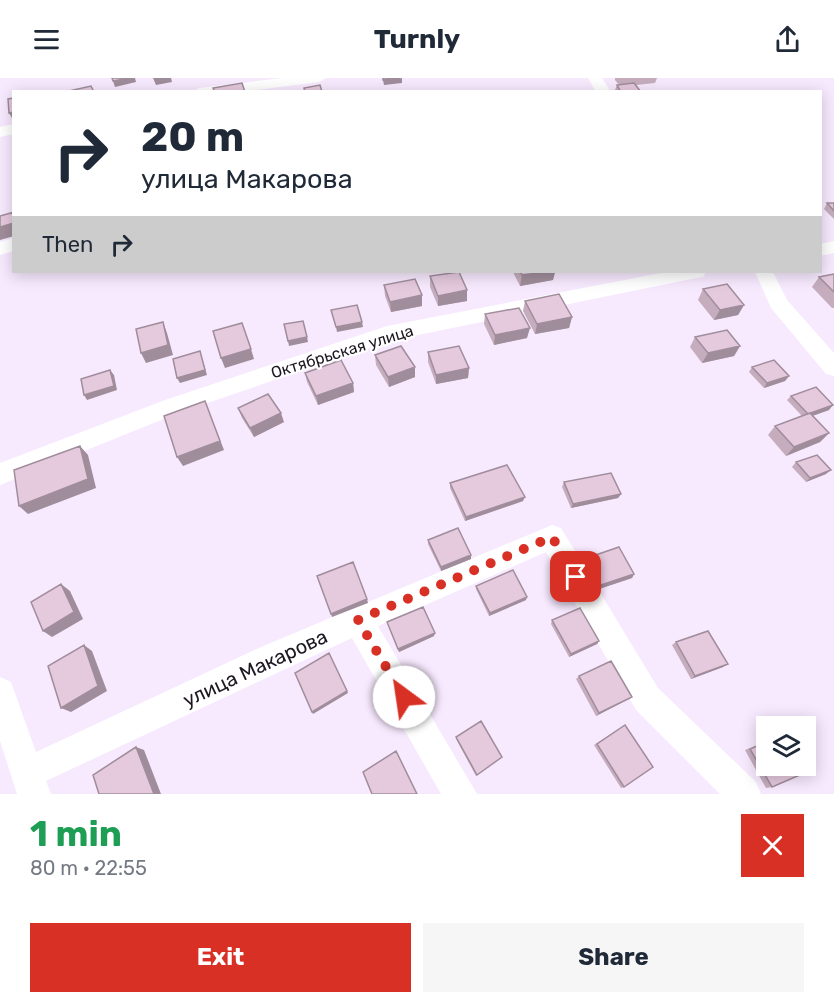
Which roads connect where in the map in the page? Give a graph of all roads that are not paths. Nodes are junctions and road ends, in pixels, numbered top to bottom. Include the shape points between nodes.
1 (319, 78) edge
2 (279, 87) edge
3 (231, 90) edge
4 (691, 273) edge
5 (764, 273) edge
6 (834, 368) edge
7 (0, 474) edge
8 (358, 620) junction
9 (0, 693) edge
10 (30, 784) edge
11 (460, 794) edge
12 (744, 794) edge

1 - 2 street
2 - 3 street
4 - 7 street, Октябрьская улица via 387,334 173,406
5 - 6 street via 778,303
8 - 10 street, улица Макарова
8 - 11 street
8 - 12 street, улица Макарова via 552,537 647,699
9 - 10 street

